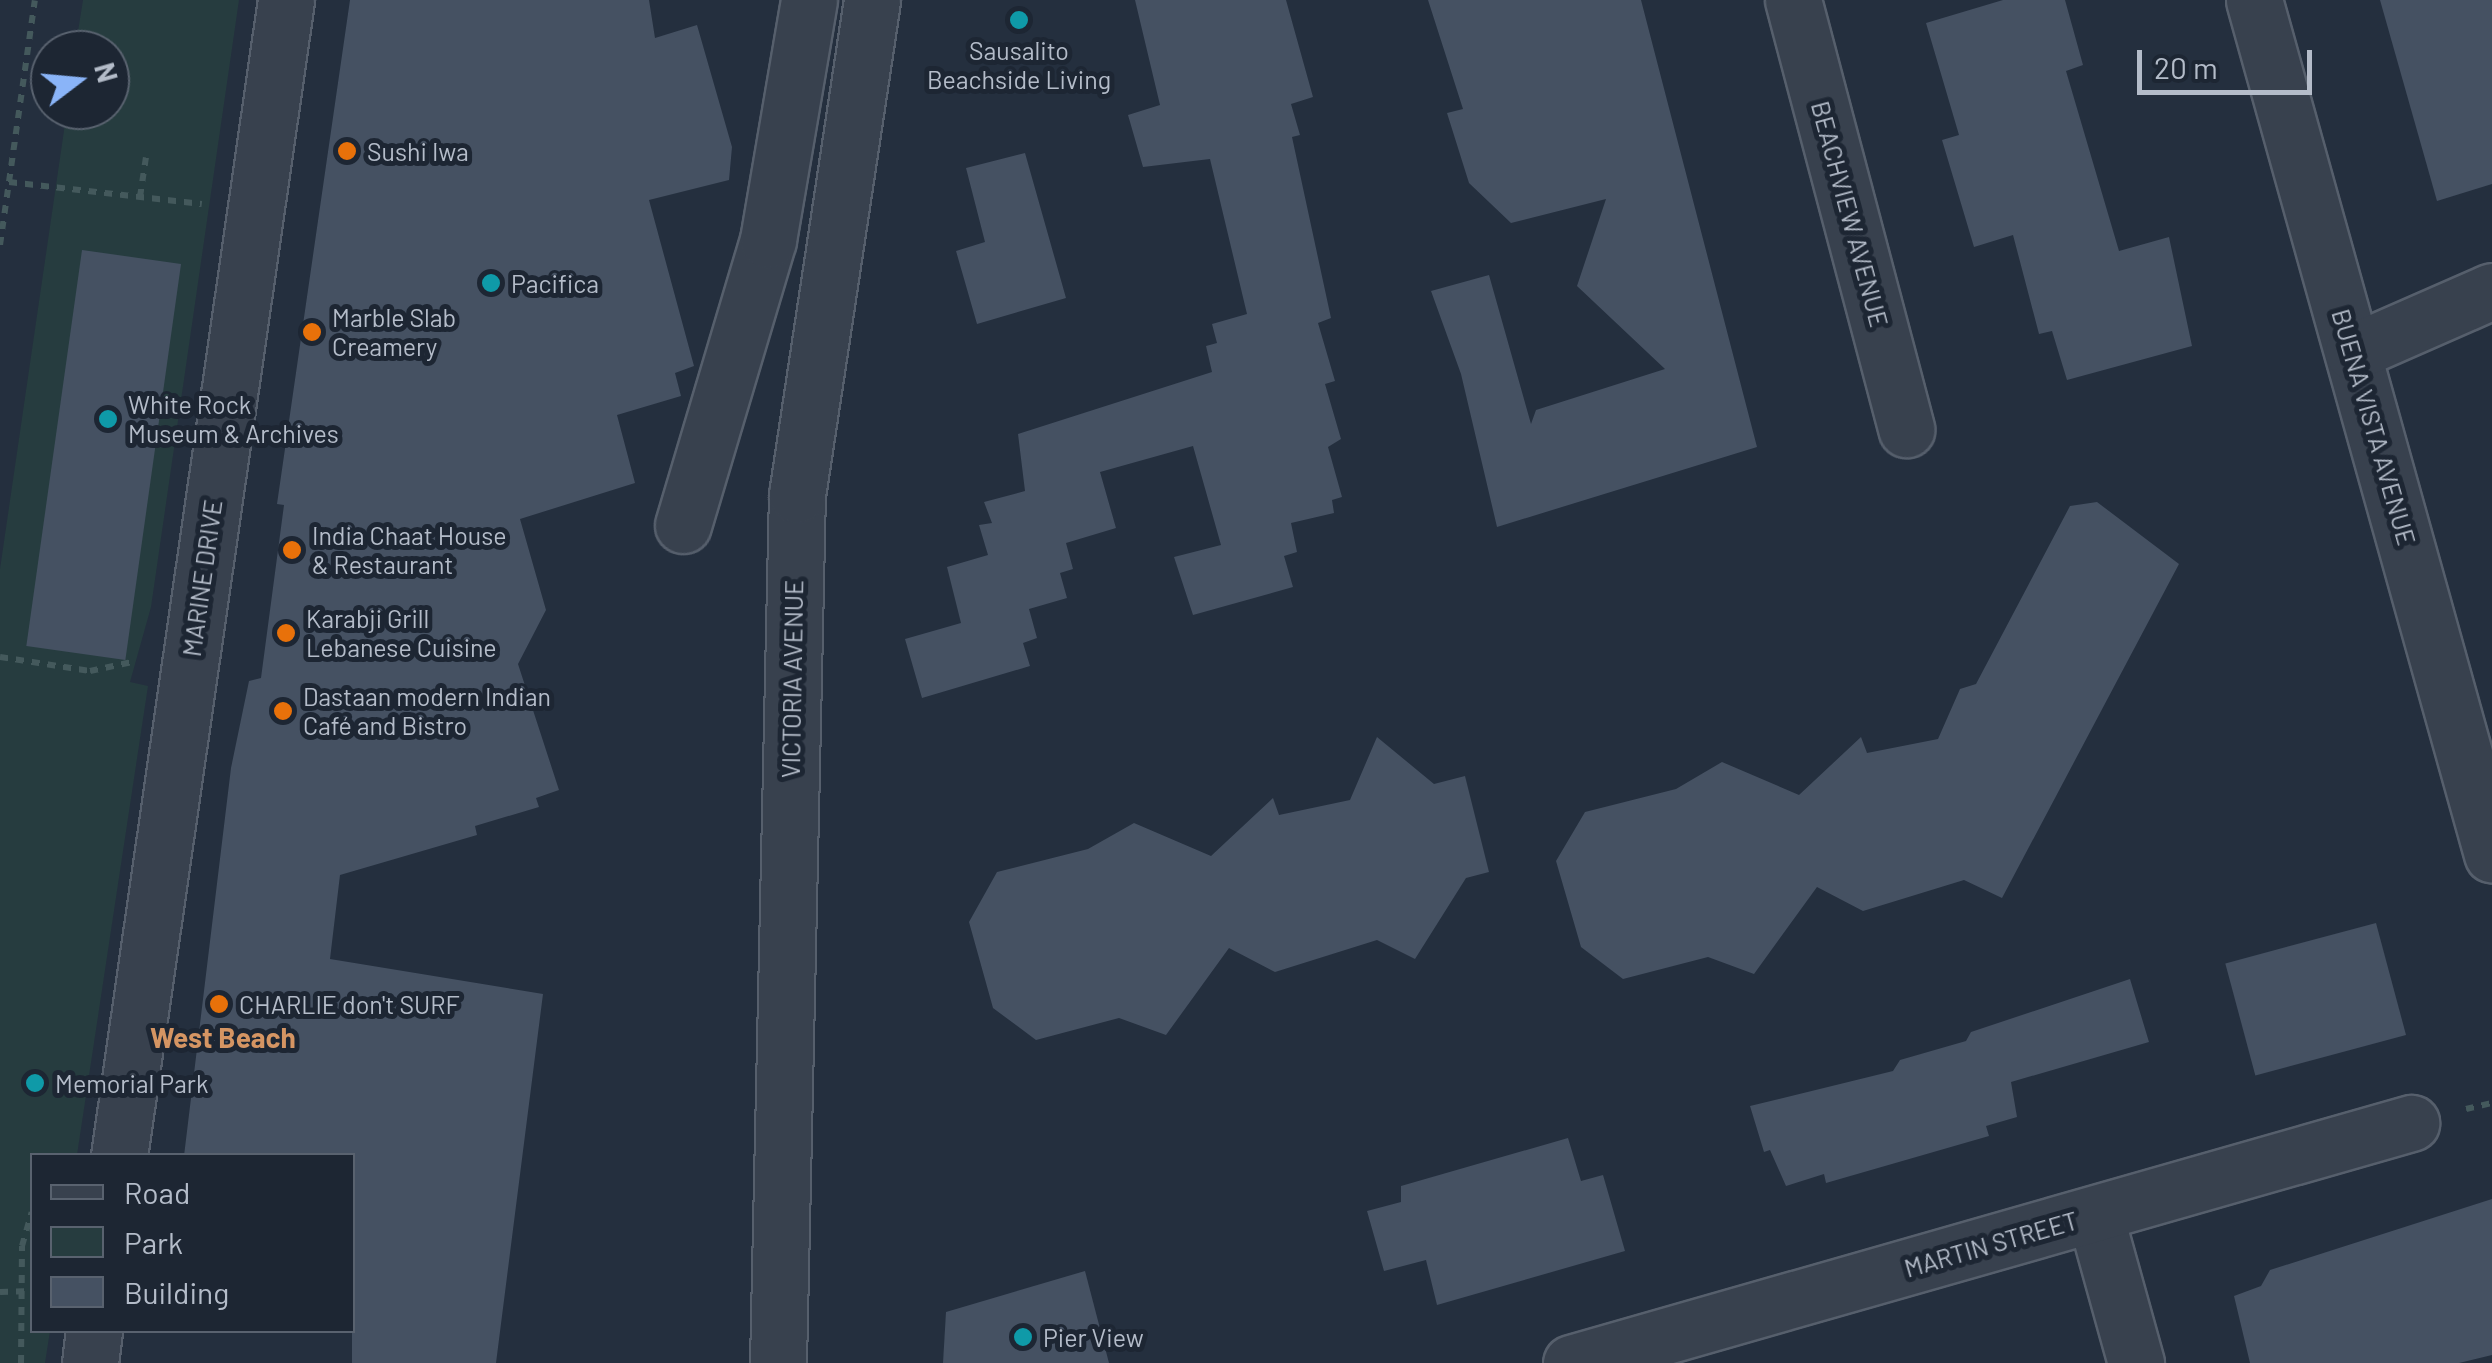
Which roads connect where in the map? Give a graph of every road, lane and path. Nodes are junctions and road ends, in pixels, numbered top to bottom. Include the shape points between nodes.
1 (36, 0) edge
2 (286, 0) edge
3 (809, 0) edge
4 (872, 0) edge
5 (1793, 0) edge
6 (2254, 0) edge
7 (146, 157) dead end
8 (9, 182) junction
9 (140, 196) junction
10 (207, 204) junction
11 (224, 206) dead end
12 (203, 219) dead end
13 (0, 245) edge
14 (2492, 292) edge
15 (2353, 352) junction
16 (1906, 429) dead end
17 (683, 525) dead end
18 (0, 657) edge
19 (146, 659) dead end
20 (2492, 854) edge
21 (2411, 1123) dead end
22 (119, 1153) edge
23 (2095, 1215) junction
24 (30, 1224) edge
25 (30, 1290) edge
26 (0, 1292) edge
27 (19, 1292) junction
28 (94, 1333) edge
29 (1713, 1343) edge
30 (1624, 1354) edge
31 (21, 1363) edge
32 (90, 1363) edge
33 (778, 1363) edge
34 (1571, 1363) edge
35 (2136, 1363) edge

1 - 8 path
2 - 22 street, MARINE DRIVE
3 - 17 street via 768,240
4 - 33 street, VICTORIA AVENUE via 797,495
5 - 16 street, BEACHVIEW AVENUE
6 - 15 street, BUENA VISTA AVENUE
7 - 9 path
8 - 9 path
8 - 13 path
9 - 10 path
10 - 11 path
10 - 12 path
14 - 15 street
15 - 20 street, BUENA VISTA AVENUE
18 - 19 path via 90,671
21 - 23 street, MARTIN STREET
23 - 29 street, MARTIN STREET
23 - 35 street
24 - 27 path
25 - 27 path
26 - 27 path
27 - 31 path
28 - 32 street
29 - 30 street, MARTIN STREET
30 - 34 street, MARTIN STREET

